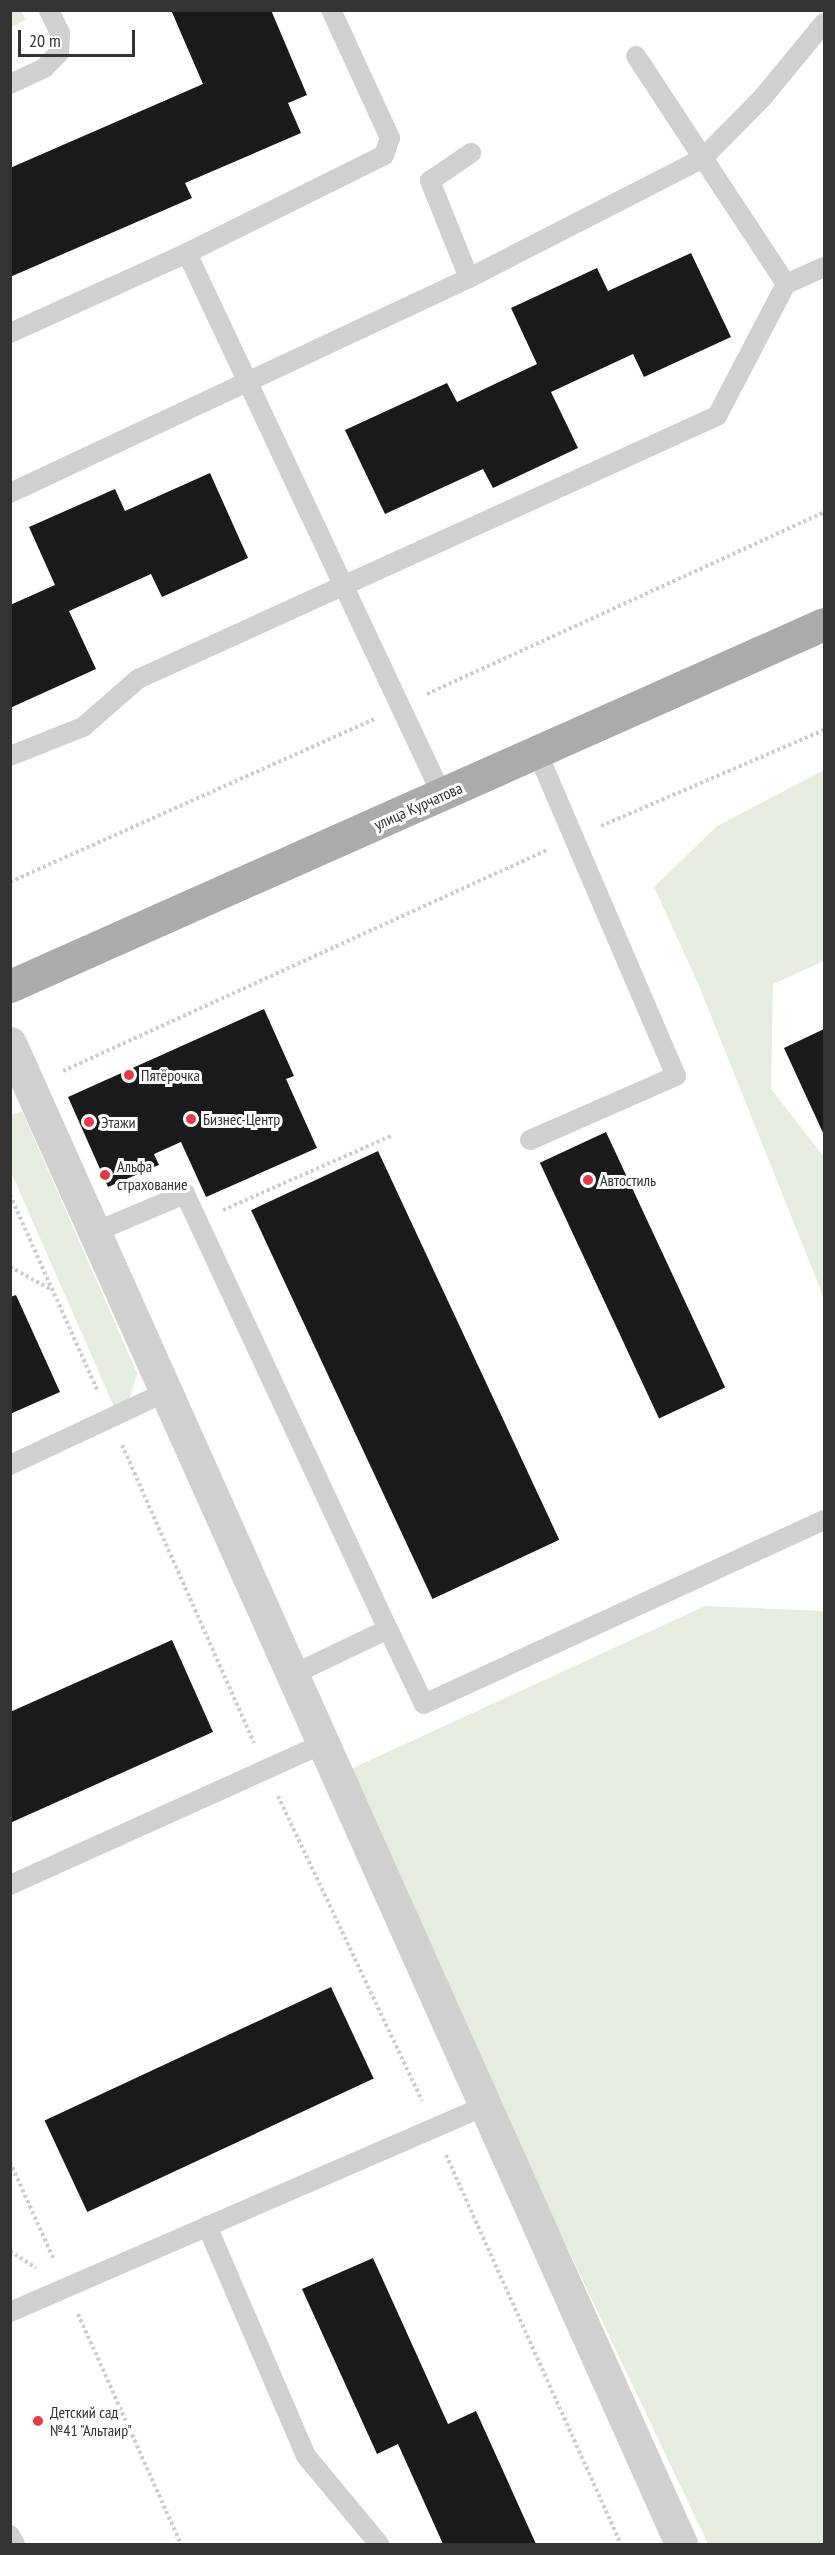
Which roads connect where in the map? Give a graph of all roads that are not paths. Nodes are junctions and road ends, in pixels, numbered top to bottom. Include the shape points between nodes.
1 (49, 10) edge
2 (331, 10) edge
3 (825, 23) edge
4 (636, 56) dead end
5 (10, 84) edge
6 (471, 153) dead end
7 (703, 158) junction
8 (187, 253) junction
9 (825, 267) edge
10 (468, 278) junction
11 (786, 284) junction
12 (10, 333) edge
13 (248, 381) junction
14 (10, 493) edge
15 (344, 586) junction
16 (825, 624) edge
17 (537, 752) junction
18 (10, 756) edge
19 (441, 795) junction
20 (10, 986) edge
21 (10, 1043) edge
22 (530, 1140) dead end
23 (95, 1232) junction
24 (166, 1392) junction
25 (10, 1465) edge
26 (825, 1520) edge
27 (388, 1629) junction
28 (292, 1675) junction
29 (323, 1744) junction
30 (10, 1885) edge
31 (484, 2106) junction
32 (207, 2226) junction
33 (10, 2312) edge
34 (10, 2535) edge
35 (15, 2544) edge
36 (379, 2544) edge
37 (681, 2544) edge

1 - 5 lane via 60,33 59,53 44,68
2 - 8 lane via 390,138 384,155
3 - 7 lane via 763,97
4 - 7 lane
6 - 10 lane via 430,181
7 - 10 lane
7 - 11 lane
8 - 12 lane
8 - 13 lane
9 - 11 lane
10 - 13 lane
11 - 15 lane via 717,416
13 - 14 lane
13 - 15 lane
15 - 18 lane via 138,679 83,727
15 - 19 lane
16 - 17 main road, улица Курчатова
17 - 19 main road, улица Курчатова
17 - 22 lane via 676,1076
19 - 20 main road, улица Курчатова
21 - 23 street
23 - 24 street
23 - 27 lane via 185,1194
24 - 25 lane
24 - 28 street
26 - 27 lane via 424,1704
27 - 28 lane
28 - 29 street
29 - 30 lane
29 - 31 street
31 - 32 lane
31 - 37 street
32 - 33 lane
32 - 36 lane via 306,2456
34 - 35 lane

